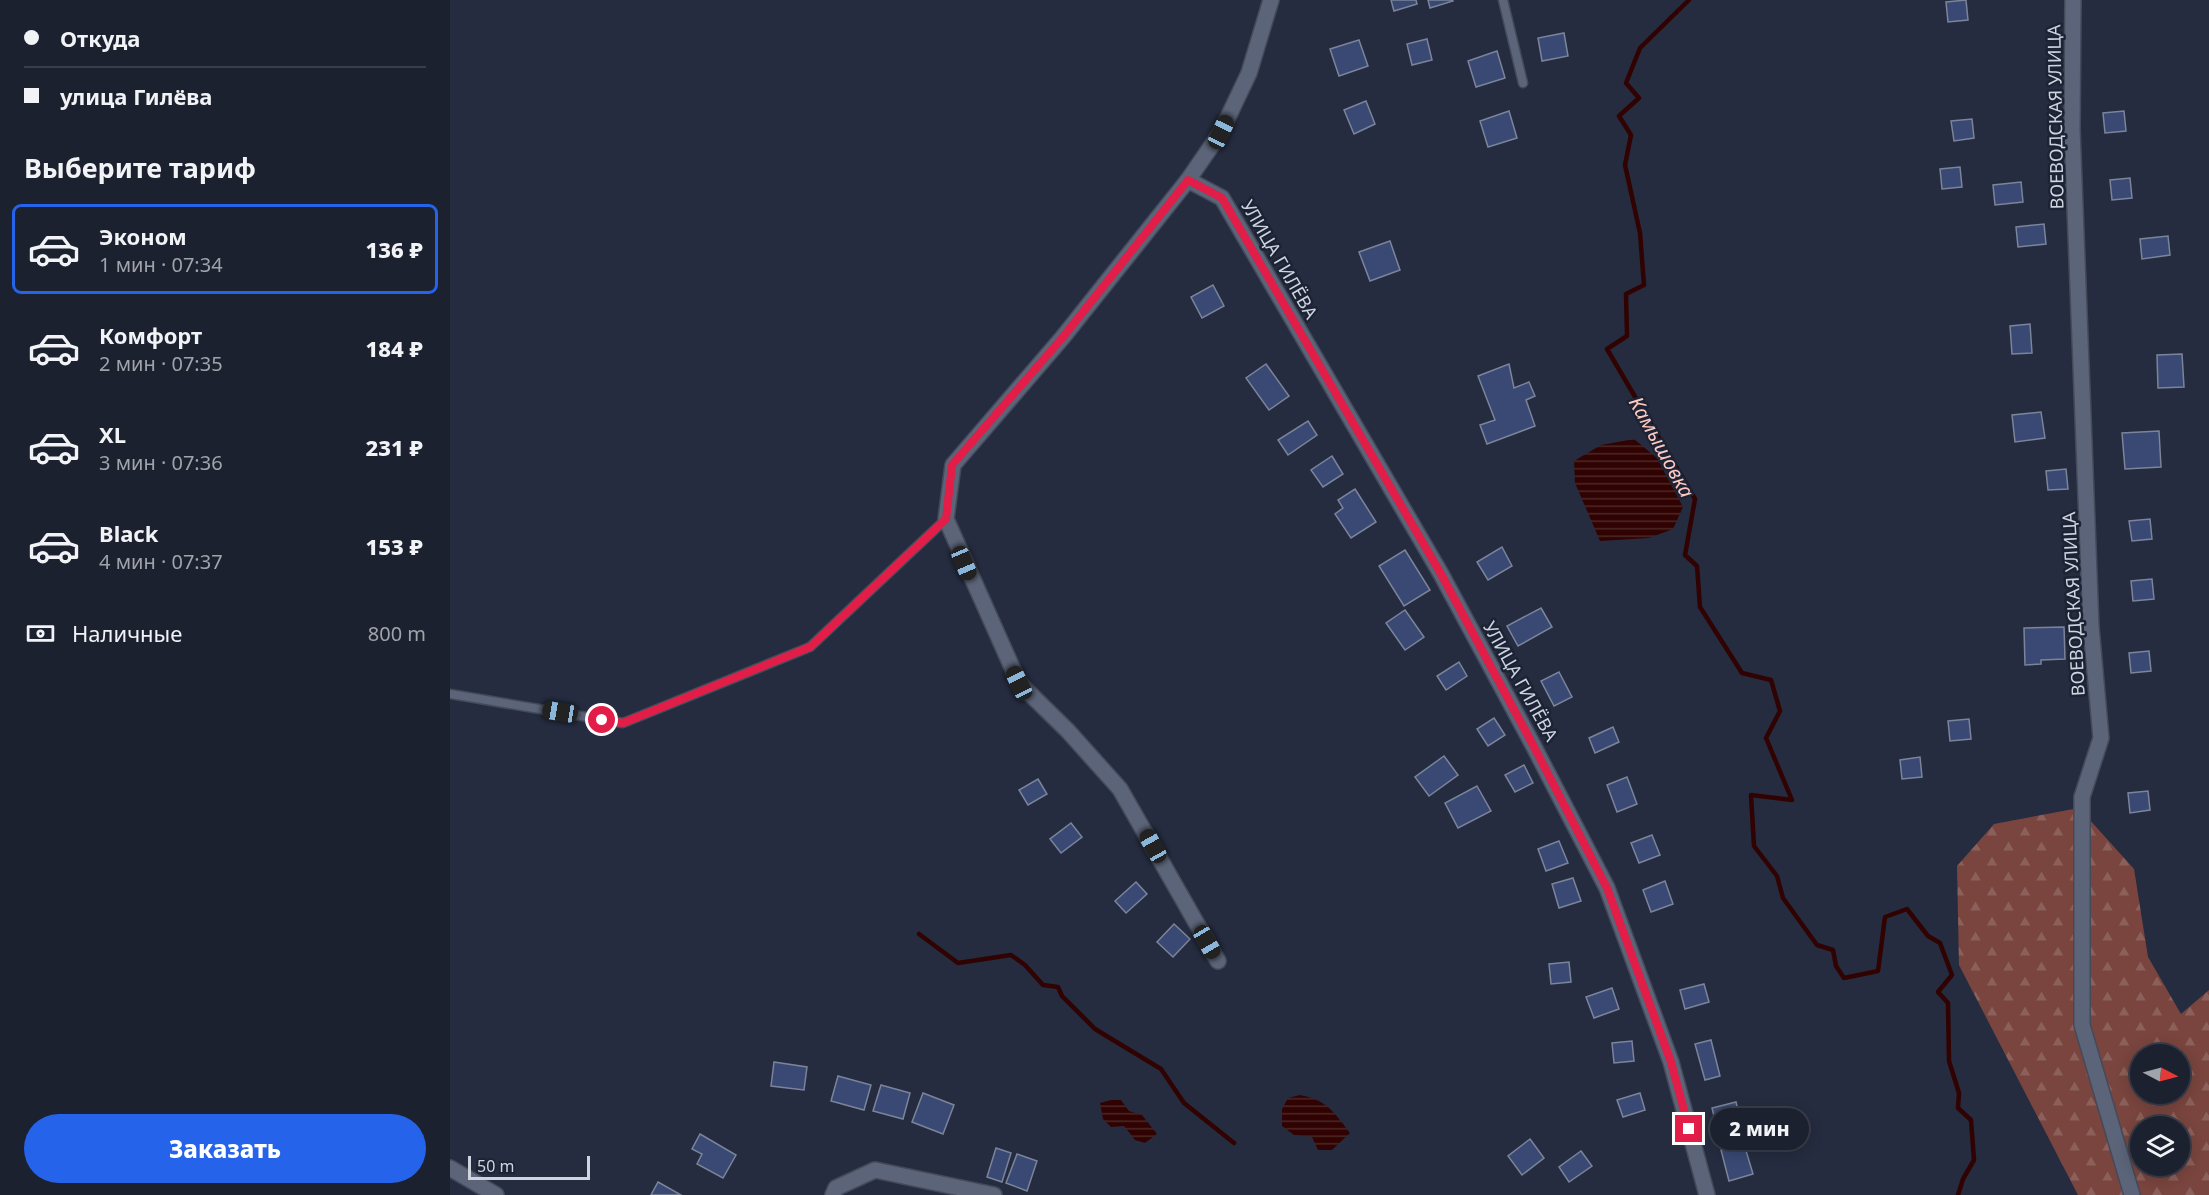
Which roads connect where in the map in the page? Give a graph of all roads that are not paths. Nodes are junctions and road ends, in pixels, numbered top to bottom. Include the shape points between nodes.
1 (1271, 0) edge
2 (1503, 0) edge
3 (2073, 0) edge
4 (1523, 83) dead end
5 (1188, 180) junction
6 (946, 519) junction
7 (450, 694) edge
8 (1218, 961) dead end
9 (450, 1168) edge
10 (496, 1195) edge
11 (832, 1195) edge
12 (994, 1195) edge
13 (1707, 1195) edge
14 (2132, 1195) edge

1 - 5 street via 1249,74 1221,132
2 - 4 lane
3 - 14 street, ВОЕВОДСКАЯ УЛИЦА via 2072,129 2091,627 2101,738 2082,797 2082,1025
5 - 6 street via 1063,337 952,465
5 - 13 street, УЛИЦА ГИЛЁВА via 1222,198 1441,574 1607,888 1671,1062
6 - 7 lane via 810,647 623,723
6 - 8 street via 1019,683 1120,789
9 - 10 street
11 - 12 street via 836,1188 875,1170

